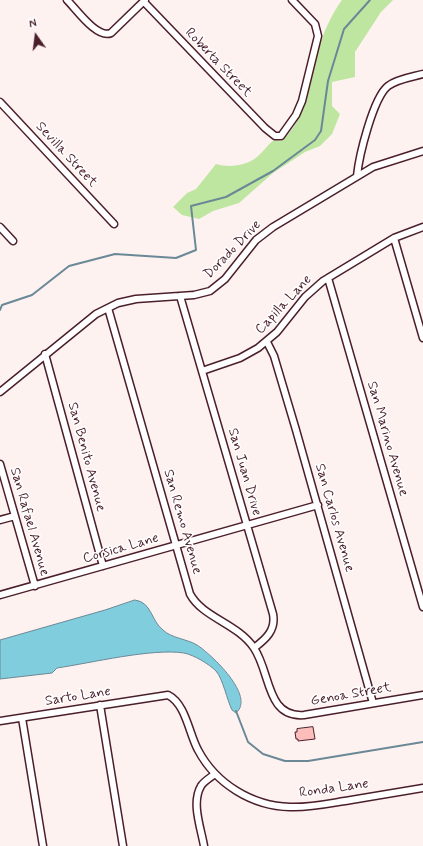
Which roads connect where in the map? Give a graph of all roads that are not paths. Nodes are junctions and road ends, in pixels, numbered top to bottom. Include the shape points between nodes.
1 (67, 0) edge
2 (292, 0) edge
3 (144, 1) edge
4 (423, 74) edge
5 (0, 102) edge
6 (423, 151) edge
7 (357, 176) junction
8 (114, 224) dead end
9 (0, 227) edge
10 (423, 227) edge
11 (394, 238) junction
12 (13, 241) dead end
13 (328, 278) junction
14 (180, 296) junction
15 (108, 308) junction
16 (423, 338) edge
17 (267, 342) junction
18 (45, 354) junction
19 (202, 371) junction
20 (0, 392) edge
21 (0, 464) edge
22 (318, 505) junction
23 (15, 516) junction
24 (0, 520) edge
25 (247, 525) junction
26 (176, 546) junction
27 (104, 566) junction
28 (35, 586) junction
29 (0, 596) edge
30 (423, 607) edge
31 (254, 648) junction
32 (423, 695) edge
33 (159, 696) joint
34 (373, 703) junction
35 (100, 705) junction
36 (284, 711) joint
37 (22, 718) junction
38 (0, 721) edge
39 (215, 774) junction
40 (423, 788) edge
41 (43, 846) edge
42 (123, 846) edge
43 (204, 846) edge

1 - 3 street via 96,30 104,34 111,33
2 - 3 street, Roberta Street via 316,27 318,36 302,102 284,134 278,137 265,128
4 - 7 street via 391,84 383,91 362,148
5 - 8 street, Sevilla Street
6 - 7 street, Dorado Drive via 383,163
7 - 14 street, Dorado Drive via 266,232 216,287 203,293
9 - 12 street
10 - 11 street, Capilla Lane
11 - 13 street, Capilla Lane
11 - 16 street
13 - 17 street, Capilla Lane via 305,297
13 - 30 street, San Marino Avenue
14 - 15 street, Dorado Drive via 136,299
14 - 19 street, San Juan Drive
15 - 18 street, Dorado Drive via 83,322
15 - 26 street, San Remo Avenue
17 - 19 street, Capilla Lane via 240,358
17 - 22 street, San Carlos Avenue via 274,356
18 - 20 street, Dorado Drive
18 - 27 street, San Benito Avenue
19 - 25 street, San Juan Drive
21 - 23 street, San Rafael Avenue
22 - 25 street, Corsica Lane
22 - 34 street, San Carlos Avenue
23 - 24 street
23 - 28 street, San Rafael Avenue
25 - 26 street, Corsica Lane
25 - 31 street, San Juan Drive via 274,619 269,634
26 - 27 street, Corsica Lane
26 - 31 street, San Remo Avenue via 188,589 195,602 238,630
27 - 28 street, Corsica Lane
28 - 29 street, Corsica Lane
31 - 36 street, San Remo Avenue via 274,698
32 - 34 street, Genoa Street
33 - 35 street, Sarto Lane
33 - 39 street, Ronda Lane via 168,695 179,703 198,750
34 - 36 street, Genoa Street via 304,715 292,715
35 - 37 street, Sarto Lane
35 - 42 street
37 - 38 street, Sarto Lane
37 - 41 street
39 - 40 street, Ronda Lane via 248,797 271,805 290,807 309,807
39 - 43 street via 201,786 197,798

